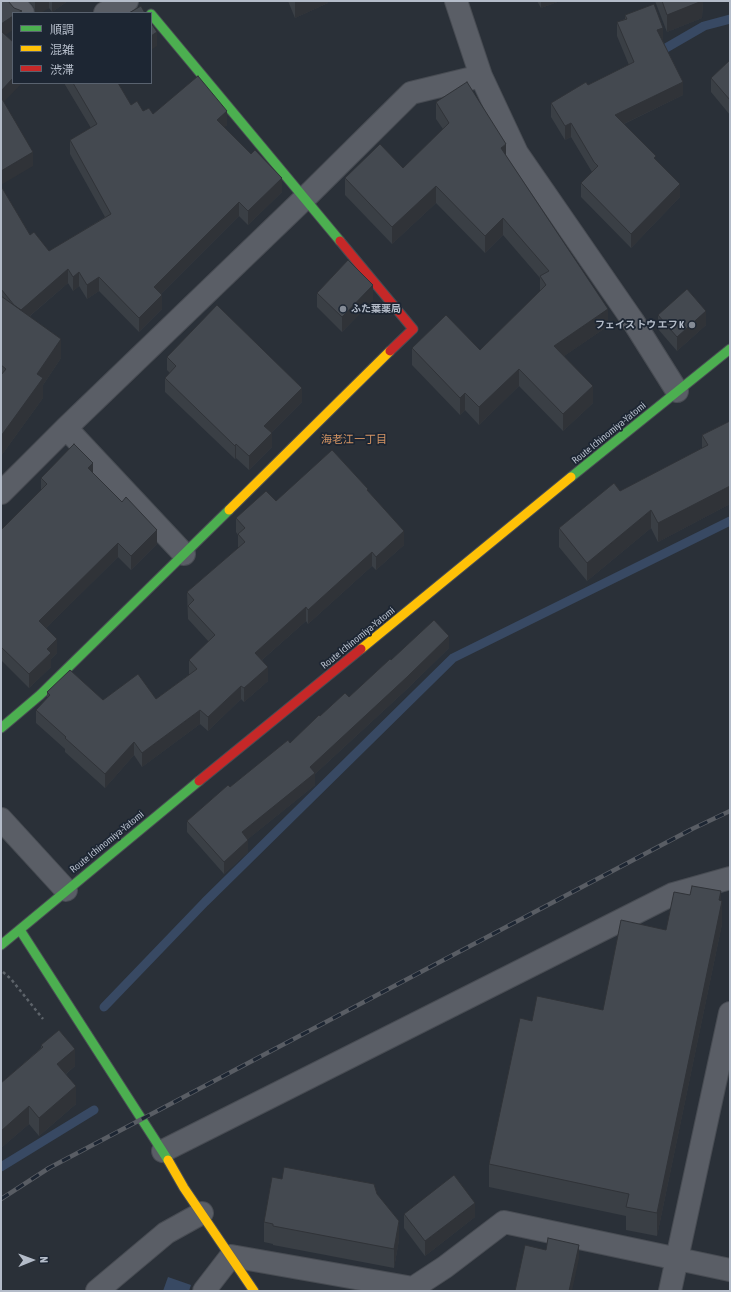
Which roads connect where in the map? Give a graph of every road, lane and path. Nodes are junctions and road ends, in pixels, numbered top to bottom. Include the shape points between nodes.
1 (12, 1) edge
2 (127, 1) edge
3 (140, 1) edge
4 (456, 1) edge
5 (22, 12) edge
6 (107, 12) edge
7 (150, 12) edge
8 (152, 14) edge
9 (481, 76) junction
10 (304, 199) junction
11 (730, 349) edge
12 (677, 391) junction
13 (66, 428) junction
14 (1, 493) edge
15 (184, 554) junction
16 (1, 728) edge
17 (1, 819) edge
18 (730, 878) edge
19 (66, 890) junction
20 (20, 930) junction
21 (1, 945) edge
22 (1, 970) edge
23 (730, 1013) edge
24 (43, 1019) dead end
25 (163, 1151) junction
26 (202, 1213) junction
27 (231, 1256) junction
28 (676, 1258) junction
29 (730, 1270) edge
30 (97, 1291) edge
31 (204, 1291) edge
32 (254, 1291) edge
33 (670, 1291) edge

1 - 5 street
2 - 6 street
3 - 7 street
4 - 9 street
8 - 10 street
9 - 10 street via 411,92
9 - 12 street via 517,153 633,321
10 - 13 street
10 - 15 street via 413,329
11 - 12 street, Route Ichinomiya-Yatomi
12 - 19 street, Route Ichinomiya-Yatomi
13 - 14 street
13 - 15 street
15 - 16 street via 40,695
17 - 19 street
18 - 25 street via 674,894
19 - 20 street, Route Ichinomiya-Yatomi
20 - 21 street, Route Ichinomiya-Yatomi
20 - 25 street
22 - 24 path
23 - 28 street
25 - 26 street
26 - 27 street
26 - 30 street via 166,1233
27 - 28 street via 413,1288 504,1222
27 - 31 street
27 - 32 street
28 - 29 street
28 - 33 street

